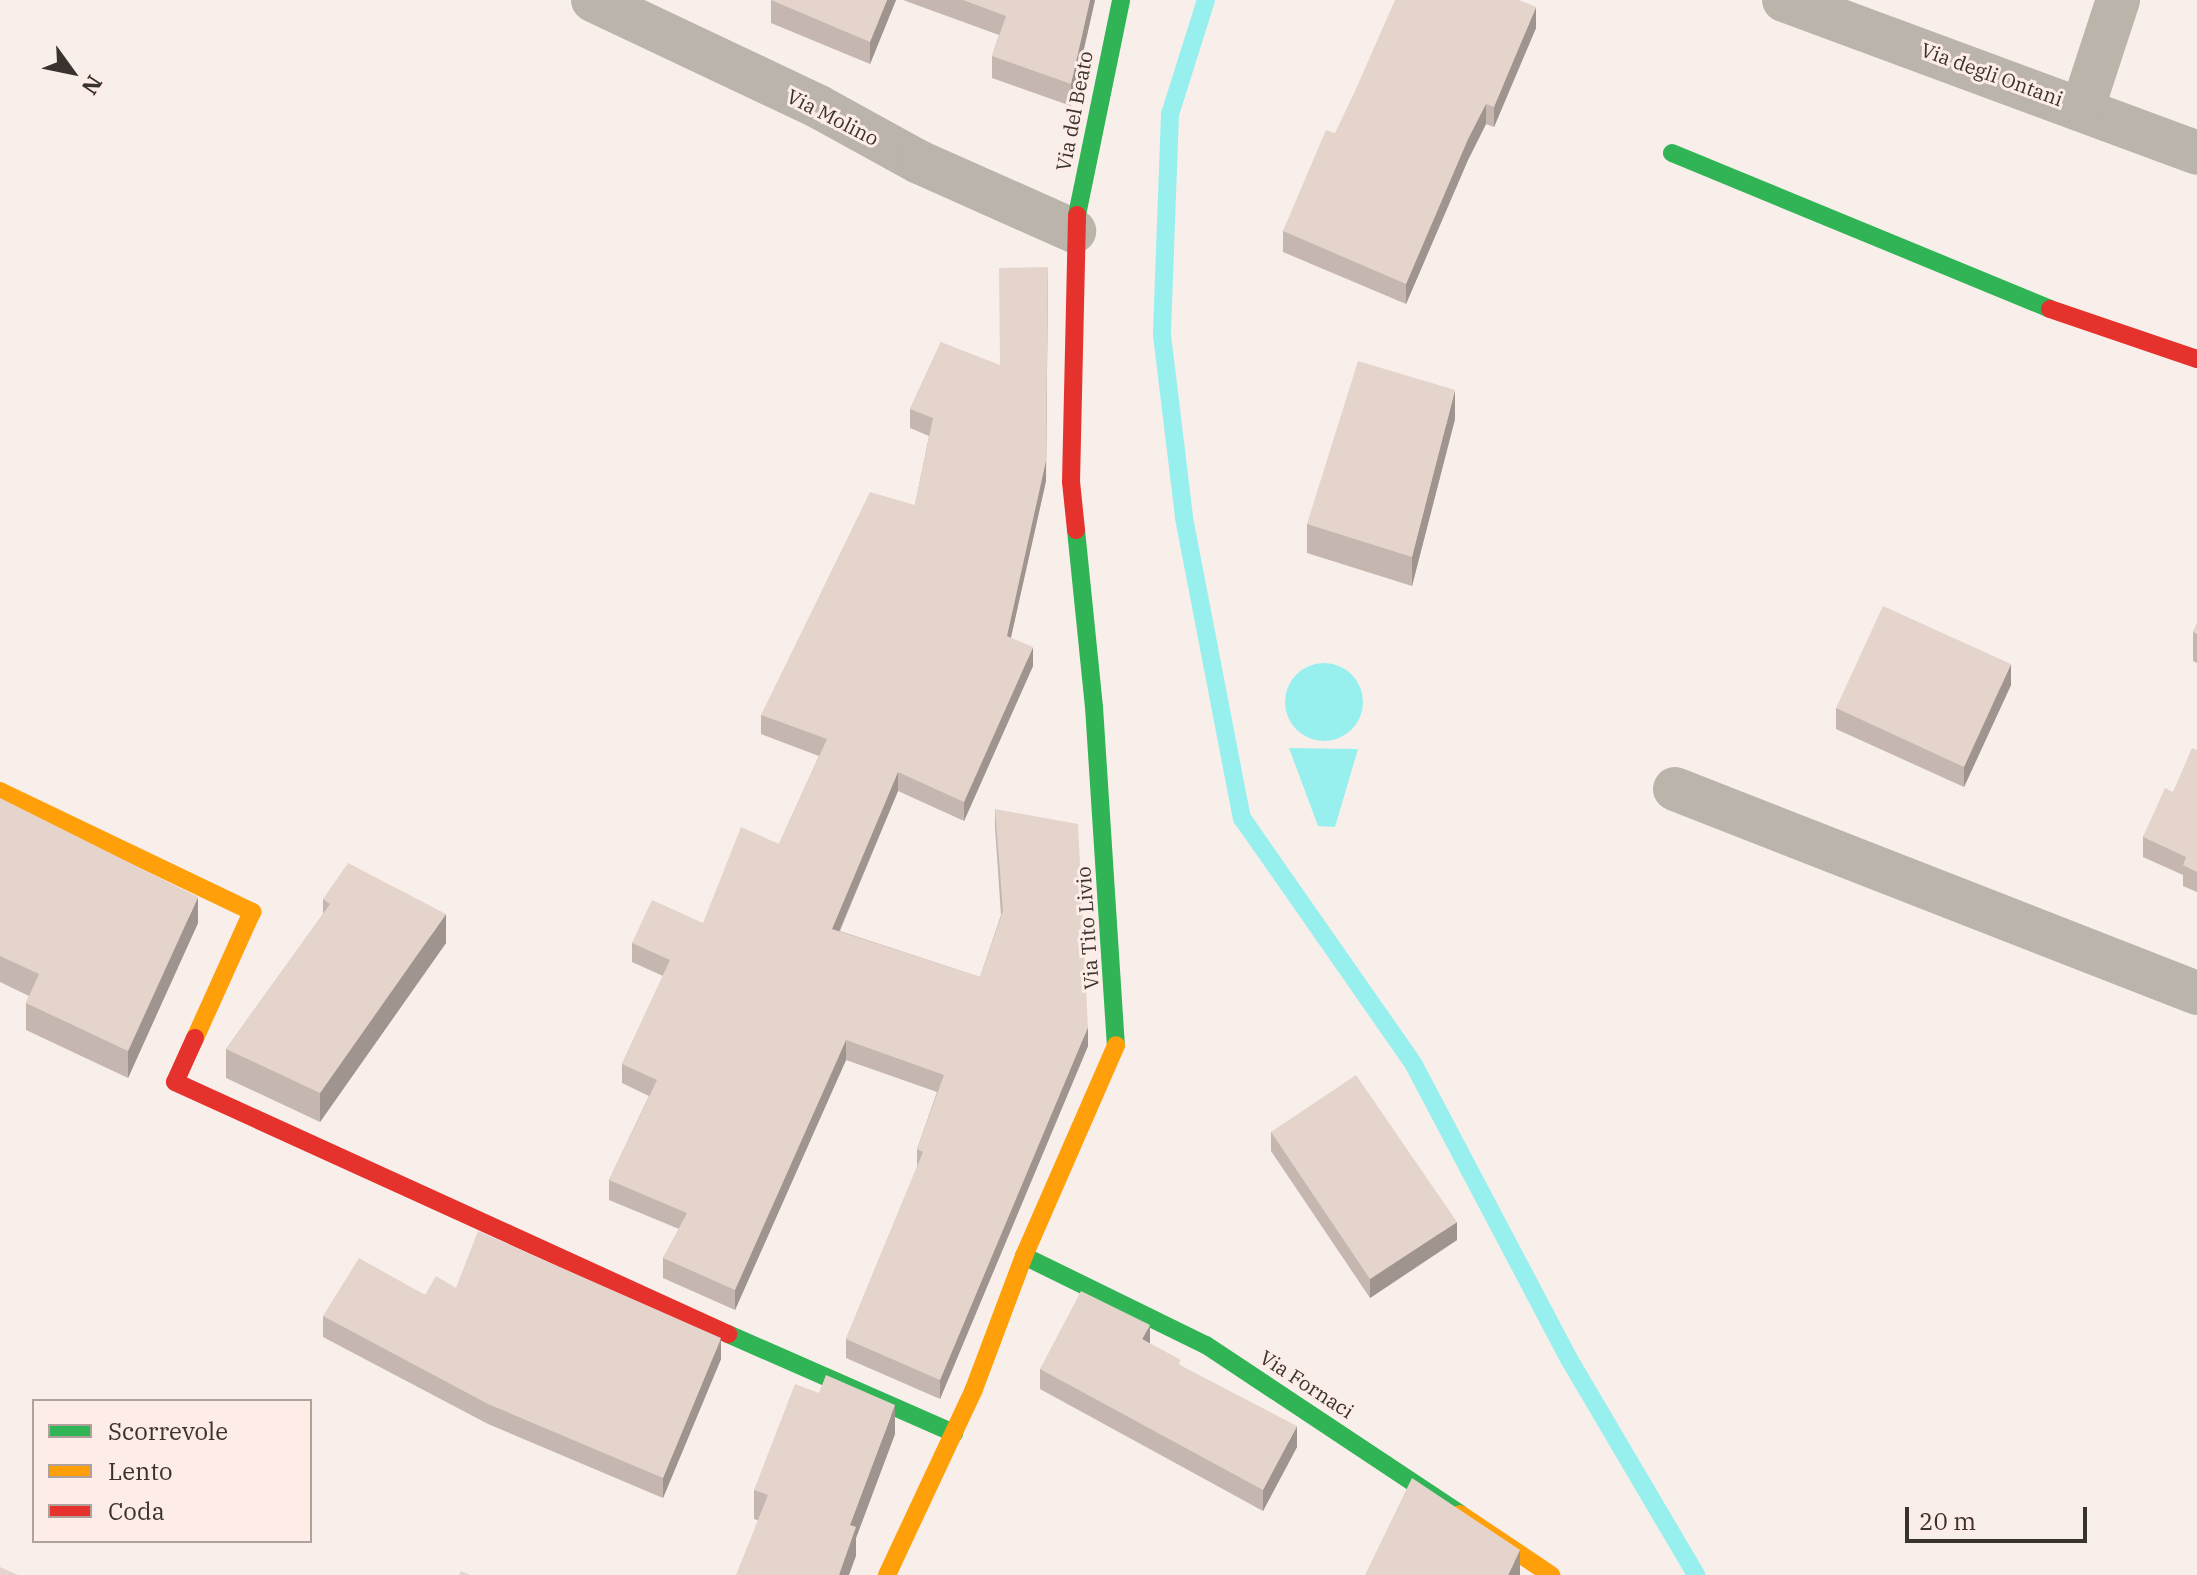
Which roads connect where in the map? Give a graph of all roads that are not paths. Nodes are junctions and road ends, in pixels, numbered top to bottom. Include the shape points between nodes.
1 (593, 0) edge
2 (1121, 0) edge
3 (1784, 0) edge
4 (2118, 0) edge
5 (2083, 107) junction
6 (1672, 153) dead end
7 (2197, 153) edge
8 (1074, 231) junction
9 (2197, 359) edge
10 (1675, 789) dead end
11 (0, 791) edge
12 (2197, 993) edge
13 (1024, 1256) junction
14 (954, 1433) junction
15 (887, 1575) edge
16 (1551, 1575) edge

1 - 8 street, Via Molino via 819,107 919,162
2 - 8 street, Via del Beato
3 - 5 street, Via degli Ontani
4 - 5 street
5 - 7 street, Via degli Ontani
6 - 9 street via 2057,312
8 - 13 street, Via Tito Livio via 1071,482 1094,707 1117,1042
10 - 12 street
11 - 14 street via 252,912 175,1082 494,1231
13 - 14 street, Via Tito Livio
13 - 16 street, Via Fornaci via 1206,1345
14 - 15 street, Via Tito Livio

